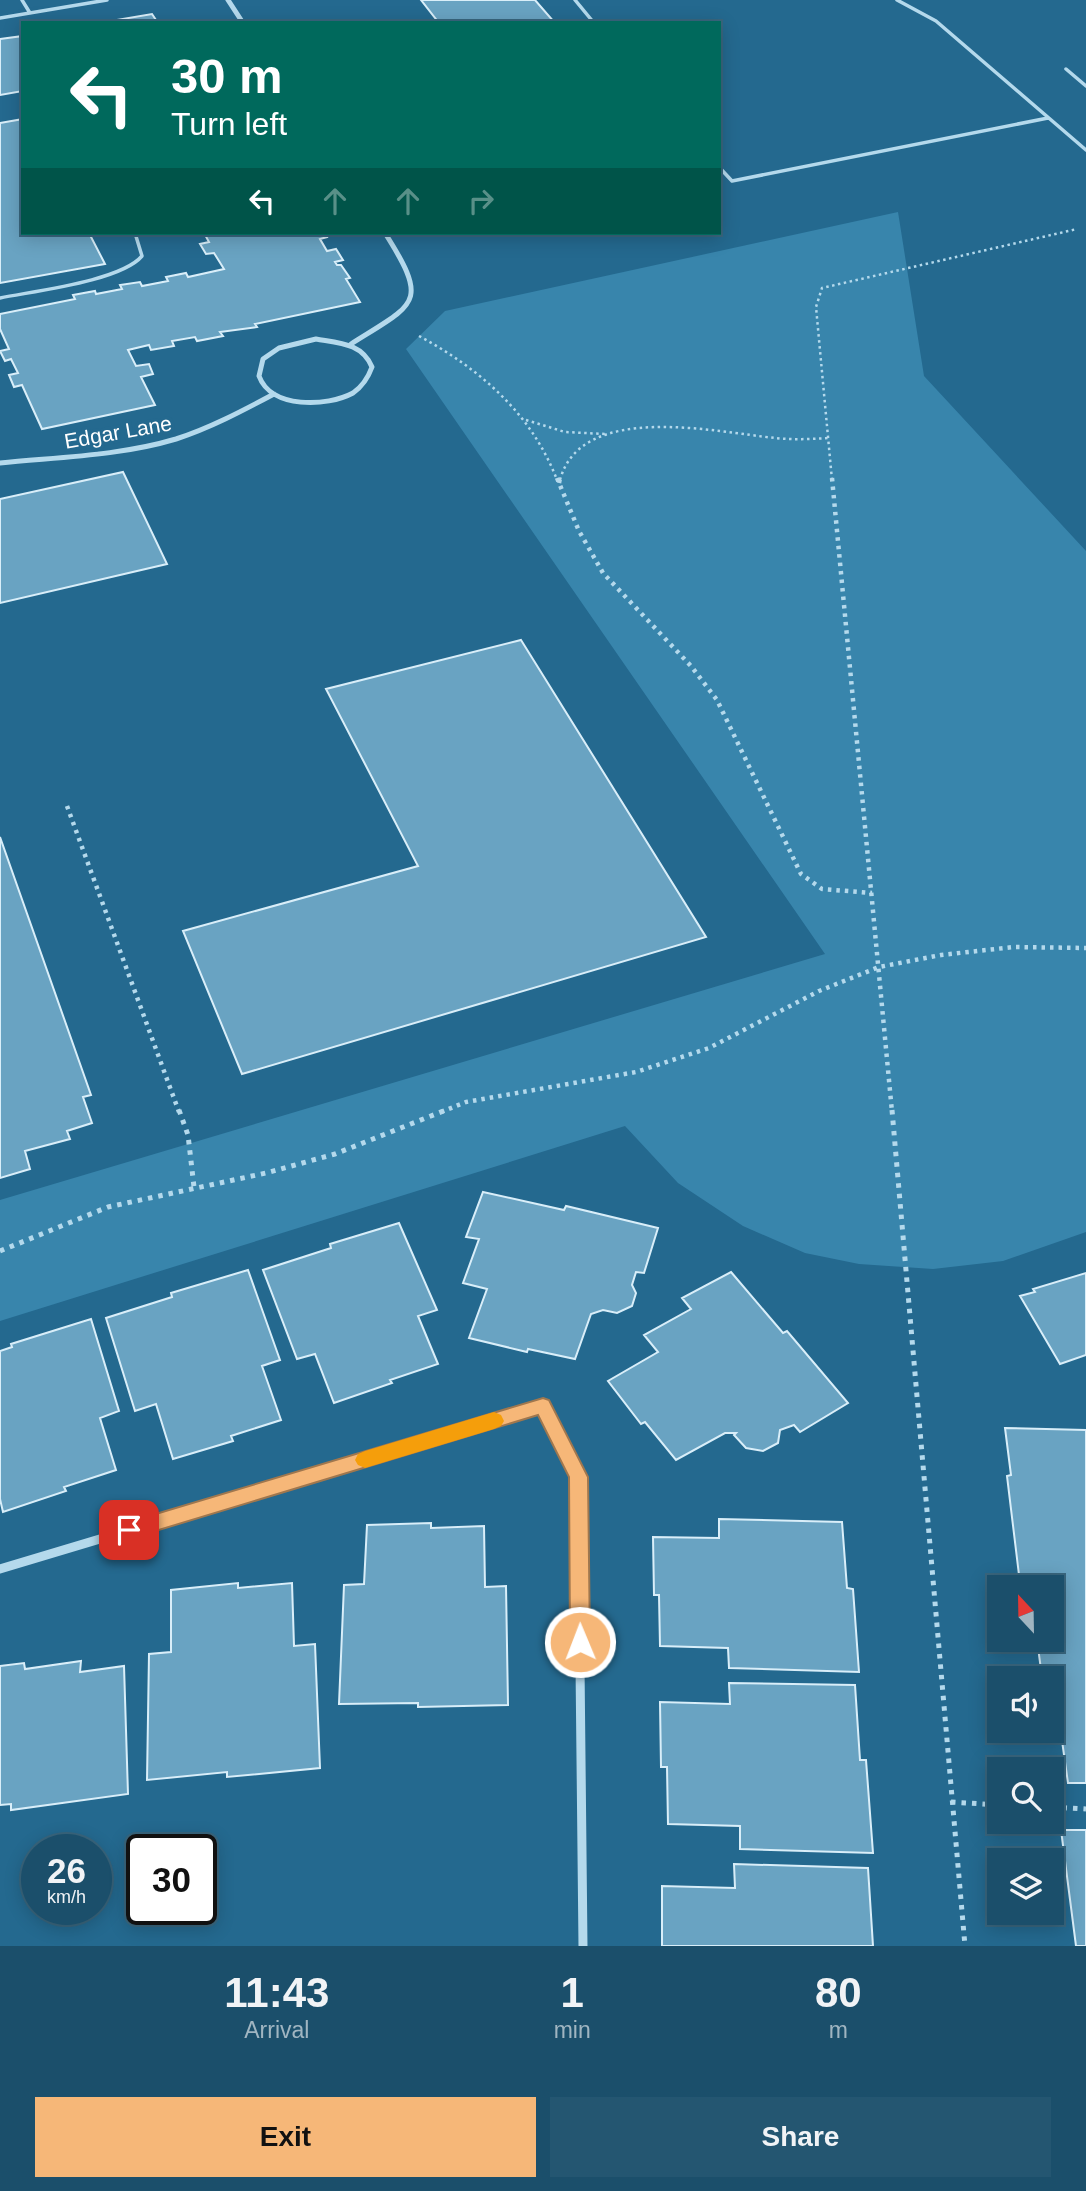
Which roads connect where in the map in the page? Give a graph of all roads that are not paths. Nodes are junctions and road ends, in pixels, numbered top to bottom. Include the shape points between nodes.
1 (22, 0) edge
2 (107, 0) edge
3 (228, 0) edge
4 (575, 0) edge
5 (897, 0) edge
6 (30, 13) junction
7 (0, 18) edge
8 (242, 21) edge
9 (592, 21) edge
10 (1066, 69) dead end
11 (1086, 86) edge
12 (1048, 117) junction
13 (1086, 150) edge
14 (721, 169) edge
15 (136, 235) edge
16 (386, 235) edge
17 (0, 298) edge
18 (351, 344) junction
19 (274, 394) junction
20 (0, 463) edge
21 (0, 1569) edge
22 (583, 1946) edge

1 - 6 lane
2 - 6 lane
3 - 8 street
4 - 9 lane
5 - 12 lane via 936,22
6 - 7 lane
10 - 11 lane
12 - 13 lane
12 - 14 lane via 732,181
15 - 17 lane via 142,256 126,270
16 - 18 street via 408,268 414,294 409,305
18 - 19 street via 297,342 268,355 258,376
18 - 19 street via 371,360 373,370 360,390 317,402
19 - 20 street, Edgar Lane via 217,423 161,443 77,457
21 - 22 street via 543,1406 578,1477

